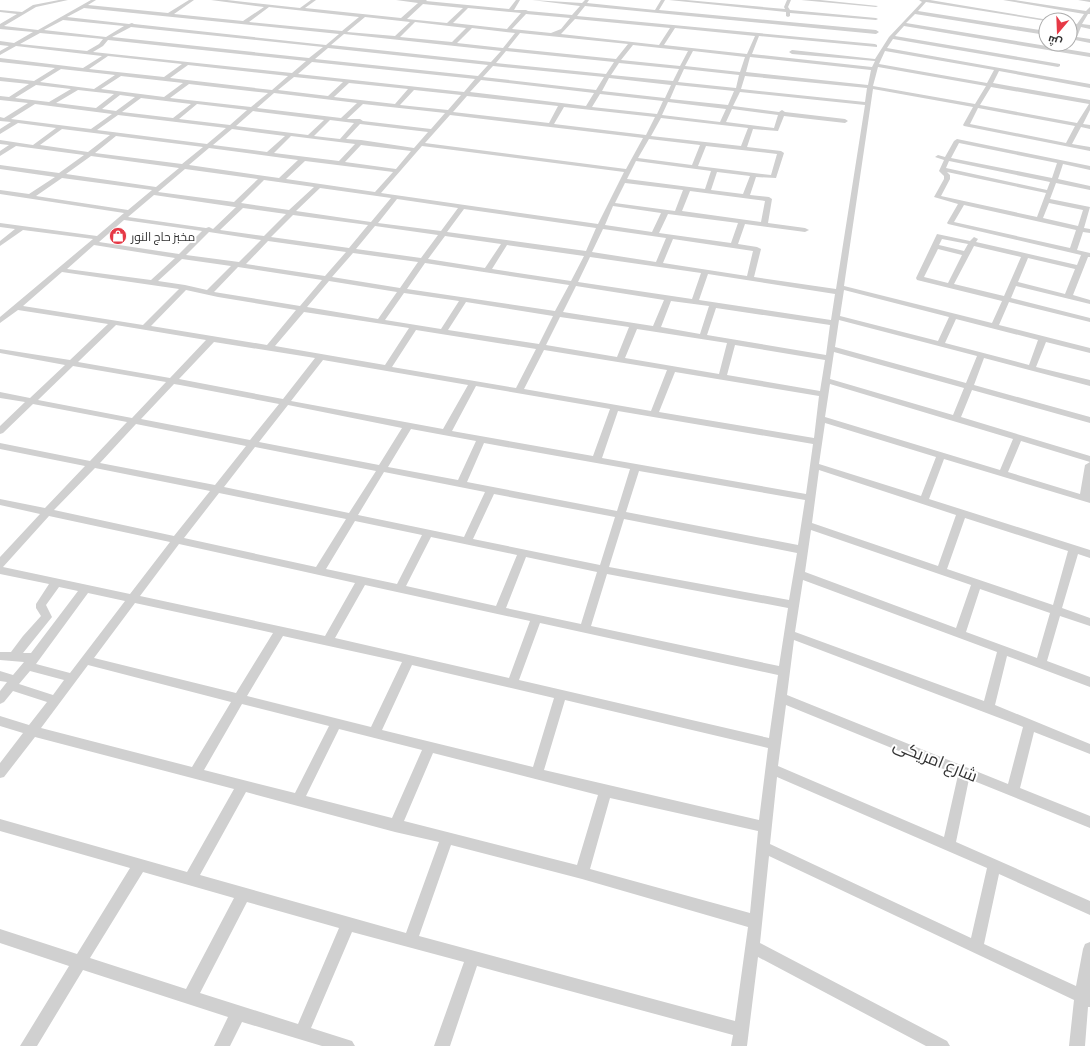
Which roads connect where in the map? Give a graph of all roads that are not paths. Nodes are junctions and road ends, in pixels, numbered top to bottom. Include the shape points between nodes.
1 (66, 0) edge
2 (94, 0) edge
3 (192, 0) edge
4 (213, 0) edge
5 (253, 0) edge
6 (314, 0) edge
7 (398, 0) edge
8 (518, 0) edge
9 (535, 0) edge
10 (587, 0) edge
11 (663, 0) edge
12 (671, 0) edge
13 (751, 0) edge
14 (789, 0) edge
15 (803, 0) edge
16 (921, 0) edge
17 (925, 0) edge
18 (1008, 0) edge
19 (1080, 0) edge
20 (424, 1) edge
21 (703, 2) edge
22 (1090, 2) edge
23 (876, 3) edge
24 (248, 4) junction
25 (1029, 4) junction
26 (583, 5) junction
27 (722, 5) junction
28 (83, 6) junction
29 (268, 6) junction
30 (468, 6) junction
31 (748, 7) junction
32 (302, 9) junction
33 (510, 10) junction
34 (0, 11) edge
35 (788, 11) junction
36 (1089, 11) edge
37 (526, 12) junction
38 (656, 12) junction
39 (914, 12) junction
40 (151, 13) junction
41 (662, 13) junction
42 (1002, 13) junction
43 (22, 14) junction
44 (169, 15) junction
45 (696, 15) junction
46 (363, 16) junction
47 (575, 16) junction
48 (1021, 16) junction
49 (144, 17) dead end
50 (187, 17) junction
51 (715, 17) junction
52 (62, 18) junction
53 (876, 19) junction
54 (1038, 19) edge
55 (402, 20) junction
56 (746, 20) junction
57 (138, 21) dead end
58 (181, 21) dead end
59 (230, 21) junction
60 (414, 21) junction
61 (245, 22) junction
62 (776, 23) junction
63 (265, 24) junction
64 (449, 24) junction
65 (655, 24) junction
66 (786, 24) junction
67 (903, 24) junction
68 (984, 24) junction
69 (131, 25) junction
70 (174, 25) dead end
71 (224, 25) dead end
72 (0, 26) edge
73 (674, 26) junction
74 (1079, 26) joint
75 (470, 27) junction
76 (690, 27) junction
77 (1090, 27) edge
78 (1014, 28) junction
79 (168, 29) junction
80 (217, 29) dead end
81 (259, 29) dead end
82 (563, 30) junction
83 (39, 31) junction
84 (185, 31) junction
85 (508, 31) junction
86 (518, 32) junction
87 (876, 32) junction
88 (1038, 32) edge
89 (254, 33) dead end
90 (343, 33) junction
91 (740, 33) junction
92 (211, 34) junction
93 (758, 34) junction
94 (555, 35) junction
95 (974, 35) junction
96 (774, 36) junction
97 (893, 37) junction
98 (107, 38) junction
99 (248, 38) junction
100 (396, 38) junction
101 (411, 39) junction
102 (1078, 39) edge
103 (665, 40) junction
104 (1004, 40) junction
105 (1090, 40) edge
106 (672, 41) dead end
107 (242, 42) dead end
108 (435, 42) junction
109 (632, 42) junction
110 (687, 42) dead end
111 (0, 43) edge
112 (148, 43) junction
113 (407, 44) dead end
114 (454, 44) junction
115 (14, 45) junction
116 (164, 45) junction
117 (327, 46) junction
118 (661, 46) junction
119 (693, 46) junction
120 (186, 47) junction
121 (236, 47) dead end
122 (745, 48) dead end
123 (880, 48) junction
124 (505, 49) junction
125 (752, 49) junction
126 (760, 49) dead end
127 (966, 49) junction
128 (380, 51) junction
129 (89, 52) junction
130 (229, 52) junction
131 (425, 52) junction
132 (782, 52) dead end
133 (0, 53) edge
134 (108, 54) junction
135 (749, 55) junction
136 (1090, 55) edge
137 (127, 56) junction
138 (375, 56) dead end
139 (442, 58) junction
140 (1062, 58) junction
141 (0, 60) edge
142 (310, 60) junction
143 (166, 61) junction
144 (369, 61) dead end
145 (617, 61) junction
146 (958, 62) junction
147 (188, 63) junction
148 (437, 63) dead end
149 (493, 63) junction
150 (567, 63) junction
151 (209, 65) junction
152 (873, 65) junction
153 (364, 66) junction
154 (60, 67) junction
155 (381, 68) junction
156 (433, 68) dead end
157 (682, 68) junction
158 (998, 69) junction
159 (83, 70) junction
160 (411, 71) junction
161 (428, 72) junction
162 (376, 73) dead end
163 (120, 74) junction
164 (743, 74) junction
165 (292, 75) junction
166 (406, 76) dead end
167 (609, 76) junction
168 (370, 78) dead end
169 (479, 78) junction
170 (0, 79) edge
171 (165, 79) junction
172 (1052, 79) junction
173 (347, 81) junction
174 (402, 81) dead end
175 (188, 82) junction
176 (34, 83) junction
177 (365, 83) junction
178 (518, 83) junction
179 (676, 83) junction
180 (990, 84) junction
181 (397, 86) junction
182 (785, 86) junction
183 (1090, 86) edge
184 (871, 87) junction
185 (78, 88) junction
186 (412, 88) junction
187 (514, 88) dead end
188 (96, 90) junction
189 (738, 90) junction
190 (273, 92) junction
191 (598, 92) junction
192 (119, 93) junction
193 (510, 93) dead end
194 (465, 94) junction
195 (141, 95) junction
196 (0, 98) edge
197 (166, 98) junction
198 (330, 98) junction
199 (505, 98) junction
200 (10, 99) junction
201 (667, 99) junction
202 (362, 101) junction
203 (34, 102) junction
204 (197, 102) junction
205 (51, 104) junction
206 (868, 104) junction
207 (1090, 104) edge
208 (562, 105) junction
209 (396, 106) junction
210 (730, 106) junction
211 (978, 106) junction
212 (253, 108) junction
213 (588, 108) junction
214 (97, 110) junction
215 (118, 112) junction
216 (448, 112) junction
217 (782, 112) junction
218 (1088, 114) edge
219 (659, 117) junction
220 (329, 118) junction
221 (175, 119) junction
222 (2, 120) edge
223 (343, 120) junction
224 (360, 121) junction
225 (845, 121) dead end
226 (16, 122) junction
227 (722, 124) junction
228 (1079, 124) junction
229 (231, 126) junction
230 (550, 126) junction
231 (61, 127) junction
232 (1090, 127) edge
233 (751, 128) junction
234 (432, 130) junction
235 (92, 131) junction
236 (0, 132) edge
237 (114, 134) junction
238 (290, 134) junction
239 (310, 136) junction
240 (647, 137) junction
241 (342, 140) junction
242 (1001, 141) junction
243 (0, 142) edge
244 (361, 142) junction
245 (15, 144) junction
246 (420, 144) junction
247 (704, 144) junction
248 (1068, 145) junction
249 (209, 146) junction
250 (34, 147) junction
251 (744, 148) junction
252 (1090, 149) edge
253 (415, 150) junction
254 (270, 153) junction
255 (0, 154) edge
256 (89, 154) junction
257 (938, 157) dead end
258 (304, 158) junction
259 (947, 158) junction
260 (634, 159) junction
261 (1060, 162) junction
262 (341, 163) junction
263 (695, 166) junction
264 (0, 167) edge
265 (183, 167) junction
266 (12, 168) junction
267 (1090, 168) edge
268 (715, 169) junction
269 (942, 169) junction
270 (397, 171) junction
271 (628, 171) junction
272 (0, 176) edge
273 (60, 176) junction
274 (753, 176) junction
275 (262, 179) junction
276 (1054, 180) junction
277 (280, 181) junction
278 (623, 181) junction
279 (318, 187) junction
280 (1090, 188) edge
281 (687, 189) junction
282 (154, 191) junction
283 (707, 192) junction
284 (1049, 192) junction
285 (1, 194) edge
286 (376, 195) junction
287 (31, 196) junction
288 (746, 196) junction
289 (395, 198) junction
290 (1046, 200) junction
291 (962, 203) junction
292 (611, 204) junction
293 (238, 205) junction
294 (462, 207) junction
295 (1089, 209) edge
296 (130, 212) junction
297 (665, 212) junction
298 (290, 213) junction
299 (678, 213) junction
300 (123, 218) junction
301 (1039, 220) junction
302 (742, 221) junction
303 (373, 224) junction
304 (764, 224) junction
305 (0, 225) edge
306 (600, 227) junction
307 (21, 228) junction
308 (1080, 229) junction
309 (213, 230) junction
310 (805, 230) dead end
311 (978, 230) junction
312 (1090, 231) edge
313 (443, 234) junction
314 (654, 234) junction
315 (670, 237) junction
316 (267, 238) junction
317 (96, 241) junction
318 (505, 243) junction
319 (971, 243) junction
320 (0, 244) edge
321 (734, 246) junction
322 (936, 246) junction
323 (350, 251) junction
324 (1073, 251) junction
325 (588, 254) junction
326 (966, 254) junction
327 (1087, 255) edge
328 (182, 256) junction
329 (1025, 256) junction
330 (424, 261) junction
331 (659, 264) junction
332 (239, 265) junction
333 (1079, 268) junction
334 (61, 270) junction
335 (487, 271) junction
336 (705, 272) junction
337 (750, 278) junction
338 (327, 279) junction
339 (152, 283) junction
340 (1013, 283) junction
341 (573, 284) junction
342 (950, 285) junction
343 (185, 287) junction
344 (840, 289) junction
345 (403, 290) junction
346 (209, 293) junction
347 (1068, 296) junction
348 (668, 298) junction
349 (464, 299) junction
350 (1006, 299) junction
351 (695, 302) junction
352 (1090, 302) edge
353 (713, 305) junction
354 (17, 307) junction
355 (302, 309) junction
356 (558, 314) junction
357 (954, 315) junction
358 (835, 320) junction
359 (1090, 320) edge
360 (0, 321) edge
361 (380, 321) junction
362 (115, 322) junction
363 (414, 326) junction
364 (634, 326) junction
365 (995, 326) junction
366 (146, 327) junction
367 (656, 329) junction
368 (443, 331) junction
369 (703, 336) junction
370 (213, 338) junction
371 (1043, 338) junction
372 (732, 341) junction
373 (941, 344) junction
374 (541, 347) junction
375 (269, 348) junction
376 (831, 348) junction
377 (0, 351) edge
378 (1090, 351) edge
379 (982, 354) junction
380 (321, 357) junction
381 (829, 358) junction
382 (620, 360) junction
383 (72, 364) junction
384 (1032, 367) junction
385 (387, 368) junction
386 (672, 368) junction
387 (722, 377) junction
388 (172, 380) junction
389 (826, 380) junction
390 (473, 383) junction
391 (1090, 383) edge
392 (968, 385) junction
393 (519, 391) junction
394 (824, 394) junction
395 (0, 395) edge
396 (32, 402) junction
397 (285, 402) junction
398 (615, 408) junction
399 (654, 414) junction
400 (956, 418) junction
401 (821, 419) junction
402 (1090, 420) edge
403 (134, 421) junction
404 (408, 426) junction
405 (0, 431) edge
406 (446, 433) junction
407 (1018, 436) junction
408 (481, 439) junction
409 (818, 442) junction
410 (252, 444) junction
411 (0, 446) edge
412 (941, 455) junction
413 (1090, 458) edge
414 (596, 460) junction
415 (93, 464) junction
416 (1090, 465) edge
417 (636, 466) junction
418 (815, 466) junction
419 (382, 469) junction
420 (1003, 474) junction
421 (461, 484) junction
422 (217, 489) junction
423 (491, 490) junction
424 (810, 498) junction
425 (1087, 499) edge
426 (924, 500) junction
427 (0, 502) edge
428 (47, 512) junction
429 (962, 512) junction
430 (621, 516) junction
431 (352, 518) junction
432 (806, 525) junction
433 (428, 533) junction
434 (177, 540) junction
435 (467, 541) junction
436 (1074, 549) junction
437 (803, 550) junction
438 (523, 553) junction
439 (1090, 554) edge
440 (0, 564) edge
441 (0, 570) edge
442 (605, 570) junction
443 (319, 571) junction
444 (941, 571) junction
445 (799, 574) junction
446 (362, 580) junction
447 (56, 582) junction
448 (977, 583) junction
449 (86, 588) junction
450 (400, 588) junction
451 (132, 598) junction
452 (793, 605) junction
453 (500, 610) junction
454 (1057, 611) junction
455 (537, 618) junction
456 (1090, 622) edge
457 (585, 628) junction
458 (280, 631) junction
459 (789, 634) junction
460 (960, 634) junction
461 (328, 641) junction
462 (23, 644) junction
463 (43, 646) junction
464 (1003, 650) junction
465 (0, 656) edge
466 (14, 657) junction
467 (85, 660) junction
468 (408, 661) junction
469 (31, 662) junction
470 (1040, 664) junction
471 (784, 672) junction
472 (0, 676) edge
473 (72, 678) junction
474 (1090, 682) edge
475 (14, 683) junction
476 (512, 684) junction
477 (561, 695) junction
478 (781, 698) junction
479 (0, 699) edge
480 (239, 699) junction
481 (55, 700) junction
482 (988, 708) junction
483 (0, 721) edge
484 (336, 724) junction
485 (1030, 725) junction
486 (32, 731) junction
487 (374, 732) junction
488 (775, 744) junction
489 (429, 747) junction
490 (1090, 749) edge
491 (772, 769) junction
492 (965, 771) junction
493 (0, 773) edge
494 (195, 773) junction
495 (537, 773) junction
496 (243, 785) junction
497 (605, 790) junction
498 (1013, 790) junction
499 (298, 800) junction
500 (1090, 822) edge
501 (0, 825) edge
502 (395, 826) junction
503 (765, 827) junction
504 (447, 839) junction
505 (949, 845) junction
506 (763, 847) junction
507 (140, 864) junction
508 (994, 865) junction
509 (582, 874) junction
510 (191, 878) junction
511 (244, 893) junction
512 (1090, 908) edge
513 (756, 922) junction
514 (348, 924) junction
515 (0, 936) edge
516 (410, 940) junction
517 (753, 947) junction
518 (976, 948) junction
519 (1090, 949) edge
520 (473, 958) junction
521 (81, 961) junction
522 (190, 998) junction
523 (1086, 998) edge
524 (238, 1013) junction
525 (742, 1030) junction
526 (302, 1032) junction
527 (28, 1046) edge
528 (222, 1046) edge
529 (347, 1046) edge
530 (442, 1046) edge
531 (740, 1046) edge
532 (942, 1046) edge
533 (1077, 1046) edge

1 - 43 street via 34,6
2 - 28 street
3 - 44 street
4 - 24 street
5 - 24 street
6 - 32 street
7 - 20 street
8 - 33 street
9 - 26 street
10 - 26 street
11 - 38 street
12 - 21 street
13 - 31 street
14 - 35 street via 786,7
15 - 23 street
16 - 17 street
17 - 39 street
17 - 42 street
18 - 25 street
18 - 42 street
19 - 22 street
20 - 30 street
20 - 55 street
21 - 27 street
23 - 53 street
24 - 29 street
25 - 36 street
25 - 48 street
26 - 38 street
26 - 47 street
27 - 31 street
27 - 51 street
28 - 40 street
28 - 52 street
29 - 32 street
29 - 61 street
30 - 33 street via 493,6
30 - 64 street
31 - 35 street
32 - 46 street
33 - 37 street
34 - 43 street
35 - 53 street
35 - 66 street
36 - 74 street
37 - 47 street
37 - 85 street
38 - 41 street
39 - 67 street
39 - 68 street
40 - 44 street
40 - 49 street
41 - 45 street
41 - 65 street
42 - 48 street
43 - 72 street
44 - 50 street
45 - 51 street
45 - 76 street
46 - 55 street
46 - 90 street
47 - 65 street
47 - 82 street
48 - 54 street
48 - 78 street
50 - 58 street
50 - 59 street
51 - 56 street
52 - 69 street
52 - 83 street
53 - 87 street
55 - 60 street
56 - 62 street
56 - 91 street
57 - 69 street
59 - 61 street
59 - 71 street
60 - 64 street
60 - 100 street
61 - 63 street
62 - 66 street
62 - 96 street
63 - 81 street
63 - 90 street
64 - 75 street
65 - 73 street
66 - 87 street
67 - 95 street
67 - 97 street
68 - 78 street
68 - 95 street
69 - 79 street
69 - 98 street
70 - 79 street
72 - 83 street
73 - 76 street
73 - 103 street
74 - 77 street
75 - 85 street
75 - 114 street
76 - 91 street
78 - 88 street
78 - 104 street
79 - 84 street
80 - 92 street
82 - 94 street
82 - 103 street
83 - 98 street
83 - 115 street
84 - 92 street
84 - 116 street
85 - 86 street
86 - 94 street
86 - 124 street
87 - 123 street
89 - 99 street
90 - 100 street
90 - 117 street
91 - 93 street
92 - 99 street
93 - 96 street
93 - 125 street
94 - 109 street
95 - 104 street
95 - 127 street
96 - 123 street
97 - 123 street
97 - 127 street
98 - 112 street
98 - 129 street
99 - 107 street
99 - 117 street
100 - 101 street
101 - 108 street
101 - 113 street
102 - 105 street
103 - 106 street
103 - 118 street
104 - 140 street
108 - 114 street
108 - 131 street
109 - 118 street
109 - 145 street
110 - 119 street
111 - 115 street
112 - 116 street
112 - 137 street
114 - 124 street
115 - 129 street
115 - 133 street
116 - 120 street
117 - 128 street
117 - 142 street
118 - 119 street
119 - 135 street
119 - 157 street
120 - 130 street
120 - 143 street
121 - 130 street
122 - 125 street
123 - 146 street
123 - 152 street
124 - 149 street
124 - 150 street
125 - 126 street
125 - 135 street
127 - 140 street
127 - 146 street
128 - 131 street
128 - 138 street
129 - 134 street
130 - 142 street
130 - 151 street
131 - 139 street
132 - 152 street
134 - 137 street
134 - 159 street
135 - 152 street
135 - 164 street
136 - 140 street
137 - 143 street
139 - 148 street
139 - 149 street
140 - 172 street
141 - 154 street
142 - 153 street
142 - 165 street
143 - 147 street
144 - 153 street
145 - 150 street
145 - 157 street
145 - 167 street
146 - 158 street
147 - 151 street
147 - 171 street
149 - 150 street
149 - 169 street
150 - 167 street
151 - 165 street
152 - 180 street
152 - 184 street
153 - 155 street
154 - 159 street
154 - 176 street
155 - 160 street
155 - 162 street
156 - 161 street
157 - 164 street
157 - 179 street
158 - 172 street
158 - 180 street
159 - 163 street
160 - 161 street
160 - 166 street
161 - 169 street
163 - 171 street
163 - 188 street
164 - 182 street
164 - 189 street
165 - 173 street
165 - 190 street
167 - 179 street
167 - 191 street
168 - 177 street
169 - 178 street
169 - 194 street
170 - 176 street
171 - 175 street
172 - 183 street
173 - 177 street
173 - 198 street
174 - 181 street
175 - 190 street
175 - 197 street
176 - 185 street
176 - 200 street
177 - 181 street
178 - 187 street
178 - 191 street
179 - 189 street
179 - 201 street
180 - 207 street
180 - 211 street
181 - 186 street
182 - 184 street
182 - 189 street
182 - 206 street
184 - 206 street
184 - 211 street
185 - 188 street
185 - 205 street
186 - 194 street
186 - 209 street
188 - 192 street
189 - 210 street
190 - 198 street
190 - 212 street
191 - 201 street
191 - 213 street
192 - 195 street
192 - 214 street
193 - 199 street
194 - 199 street
194 - 216 street
195 - 197 street
195 - 215 street
196 - 200 street
197 - 204 street
198 - 202 street
199 - 208 street
200 - 203 street
201 - 210 street
201 - 219 street
202 - 209 street
202 - 223 street
203 - 205 street
203 - 222 street
204 - 212 street
204 - 221 street
205 - 214 street
206 - 344 street
207 - 218 street
208 - 213 street
208 - 230 street
209 - 216 street
210 - 217 street
210 - 227 street
211 - 228 street
211 - 242 street via 966,125
212 - 220 street
212 - 229 street
213 - 219 street
214 - 215 street
215 - 221 street
215 - 235 street
216 - 230 street
216 - 234 street
217 - 225 street
217 - 233 street via 776,130
218 - 228 street
219 - 227 street
219 - 240 street
220 - 223 street
220 - 239 street
221 - 229 street
222 - 226 street
223 - 224 street
224 - 234 street
224 - 241 street
226 - 231 street
226 - 236 street
227 - 233 street
228 - 232 street
228 - 248 street
229 - 238 street
229 - 249 street
230 - 240 street
231 - 235 street
231 - 250 street
233 - 251 street
234 - 246 street
235 - 237 street
237 - 249 street
237 - 256 street
238 - 239 street
238 - 254 street
239 - 241 street
240 - 247 street
240 - 260 street
241 - 244 street
242 - 248 street
242 - 259 street via 957,141
242 - 261 street
243 - 245 street
244 - 253 street
244 - 262 street
245 - 250 street
245 - 255 street
246 - 253 street
246 - 271 street
247 - 251 street
247 - 263 street
248 - 252 street
249 - 254 street
249 - 265 street
250 - 256 street
251 - 274 street via 781,153 774,177
253 - 270 street
254 - 258 street
256 - 265 street
256 - 273 street
257 - 259 street
258 - 262 street
258 - 277 street
259 - 269 street
259 - 276 street
260 - 263 street
260 - 271 street
261 - 267 street
261 - 276 street
262 - 270 street
263 - 268 street
264 - 266 street
265 - 275 street
265 - 282 street
266 - 272 street
266 - 273 street
268 - 274 street
268 - 283 street
269 - 284 street
269 - 291 street via 947,179 937,197
270 - 286 street
271 - 278 street
273 - 282 street
273 - 287 street
274 - 288 street
275 - 277 street
275 - 293 street
276 - 280 street
276 - 284 street
277 - 279 street
278 - 281 street
278 - 292 street
279 - 286 street
279 - 298 street
281 - 283 street
281 - 299 street
282 - 293 street
282 - 296 street
283 - 288 street
284 - 290 street
285 - 287 street
286 - 289 street
287 - 296 street
288 - 304 street via 769,199
289 - 294 street
289 - 303 street
290 - 295 street
290 - 301 street
291 - 301 street
291 - 311 street via 950,223
292 - 297 street
292 - 306 street
293 - 298 street
293 - 309 street
294 - 306 street
294 - 313 street
295 - 308 street
296 - 300 street
297 - 299 street
297 - 314 street
298 - 303 street
298 - 316 street
299 - 302 street
300 - 309 street
300 - 317 street
301 - 308 street
302 - 304 street
302 - 321 street
303 - 313 street
303 - 323 street
304 - 310 street
305 - 307 street
306 - 314 street
306 - 325 street
307 - 317 street
307 - 320 street
308 - 312 street
308 - 324 street
309 - 316 street
309 - 328 street
311 - 319 street
311 - 324 street
313 - 318 street
313 - 330 street
314 - 315 street
315 - 321 street
315 - 331 street
316 - 323 street
316 - 332 street
317 - 328 street
317 - 334 street
318 - 325 street
318 - 335 street
319 - 322 street via 940,236
319 - 326 street
319 - 329 street
321 - 337 street via 757,250
322 - 326 street
322 - 342 street via 920,278
323 - 330 street
323 - 338 street
324 - 327 street
325 - 331 street
325 - 341 street
326 - 342 street
327 - 333 street
328 - 332 street
328 - 339 street
329 - 333 street
329 - 340 street
330 - 335 street
330 - 345 street
331 - 336 street
332 - 338 street
332 - 346 street
333 - 347 street
334 - 339 street
334 - 354 street
335 - 341 street
336 - 337 street
336 - 351 street
337 - 344 street
338 - 345 street
338 - 355 street
339 - 343 street
340 - 347 street
340 - 350 street
341 - 348 street
341 - 356 street
342 - 350 street
343 - 346 street
343 - 366 street
344 - 357 street
344 - 358 street
345 - 349 street
345 - 361 street
346 - 355 street
347 - 352 street
348 - 351 street
348 - 367 street
349 - 356 street
349 - 368 street
350 - 359 street
350 - 365 street
351 - 353 street
353 - 358 street
353 - 369 street
354 - 360 street
354 - 362 street
355 - 361 street
355 - 375 street
356 - 364 street
356 - 374 street
357 - 365 street
357 - 373 street
358 - 373 street
358 - 376 street
361 - 363 street
362 - 366 street
362 - 383 street
363 - 368 street
363 - 385 street
364 - 367 street
364 - 382 street
365 - 371 street
366 - 370 street
367 - 369 street
368 - 374 street
369 - 372 street
370 - 375 street
370 - 388 street
371 - 378 street
371 - 384 street
372 - 381 street
372 - 387 street
373 - 379 street
374 - 382 street
374 - 393 street
375 - 380 street
376 - 381 street
376 - 392 street
377 - 383 street
379 - 384 street
379 - 392 street
380 - 385 street
380 - 397 street
381 - 389 street
382 - 386 street
383 - 388 street
383 - 396 street
384 - 391 street
385 - 390 street
386 - 387 street
386 - 399 street
387 - 394 street
388 - 397 street
388 - 403 street
389 - 394 street
389 - 400 street
390 - 393 street
390 - 406 street
392 - 400 street
392 - 402 street
393 - 398 street
394 - 401 street
395 - 396 street
396 - 403 street
396 - 405 street
397 - 404 street
397 - 410 street
398 - 399 street
398 - 414 street
399 - 409 street
400 - 407 street
401 - 409 street
401 - 412 street
403 - 410 street
403 - 415 street
404 - 406 street
404 - 419 street
406 - 408 street
407 - 413 street
407 - 420 street
408 - 414 street
408 - 421 street
409 - 418 street
410 - 419 street
410 - 422 street
411 - 415 street
412 - 420 street
412 - 426 street
414 - 417 street
415 - 422 street
415 - 428 street
416 - 425 street
417 - 424 street
417 - 430 street
418 - 424 street
418 - 426 street
419 - 421 street
419 - 431 street
420 - 425 street
421 - 423 street
422 - 431 street
422 - 434 street
423 - 430 street
423 - 435 street
424 - 432 street
426 - 429 street
427 - 428 street
428 - 434 street
428 - 440 street
429 - 436 street
429 - 444 street
430 - 437 street
430 - 442 street
431 - 433 street
431 - 443 street
432 - 437 street
432 - 444 street
433 - 435 street
433 - 450 street
434 - 443 street
434 - 451 street
435 - 438 street
436 - 439 street
436 - 454 street
437 - 445 street
438 - 442 street
438 - 453 street
441 - 447 street
442 - 452 street
442 - 457 street
443 - 446 street
444 - 448 street
445 - 452 street
445 - 460 street
446 - 450 street
446 - 461 street
447 - 449 street
447 - 462 street via 40,606 47,617
448 - 454 street
448 - 460 street
449 - 451 street
449 - 463 street
450 - 453 street
451 - 458 street
451 - 467 street
452 - 459 street
453 - 455 street
454 - 456 street
454 - 470 street
455 - 457 street
455 - 476 street
457 - 471 street
458 - 461 street
458 - 480 street
459 - 471 street
459 - 482 street
460 - 464 street
461 - 468 street
462 - 463 street
462 - 466 street
463 - 469 street
464 - 470 street
464 - 482 street
465 - 466 street
466 - 469 street
467 - 473 street
467 - 480 street
468 - 476 street
468 - 487 street
469 - 473 street
469 - 475 street
470 - 474 street
471 - 478 street
472 - 475 street
473 - 481 street
475 - 479 street
475 - 481 street
476 - 477 street
477 - 488 street
477 - 495 street
478 - 488 street
478 - 492 street, شارع امريكى
480 - 484 street
480 - 494 street
481 - 486 street
482 - 485 street
483 - 486 street
484 - 487 street
484 - 499 street
485 - 490 street
485 - 498 street
486 - 493 street
486 - 494 street
487 - 489 street
488 - 491 street
489 - 495 street
489 - 502 street
491 - 503 street
491 - 505 street
492 - 498 street, شارع امريكى
492 - 505 street
494 - 496 street
495 - 497 street
496 - 499 street
496 - 510 street
497 - 503 street
497 - 509 street
498 - 500 street, شارع امريكى
499 - 502 street
501 - 507 street
502 - 504 street
503 - 506 street
504 - 509 street
504 - 516 street
505 - 508 street
506 - 513 street
506 - 518 street
507 - 510 street
507 - 521 street
508 - 512 street
508 - 518 street
509 - 513 street
510 - 511 street
511 - 514 street
511 - 522 street
513 - 517 street
514 - 516 street
514 - 526 street
515 - 521 street
516 - 520 street
517 - 525 street
517 - 532 street
518 - 523 street
519 - 523 street
520 - 525 street
520 - 530 street
521 - 522 street
521 - 527 street
522 - 524 street
523 - 533 street
524 - 526 street
524 - 528 street
525 - 531 street
526 - 529 street

